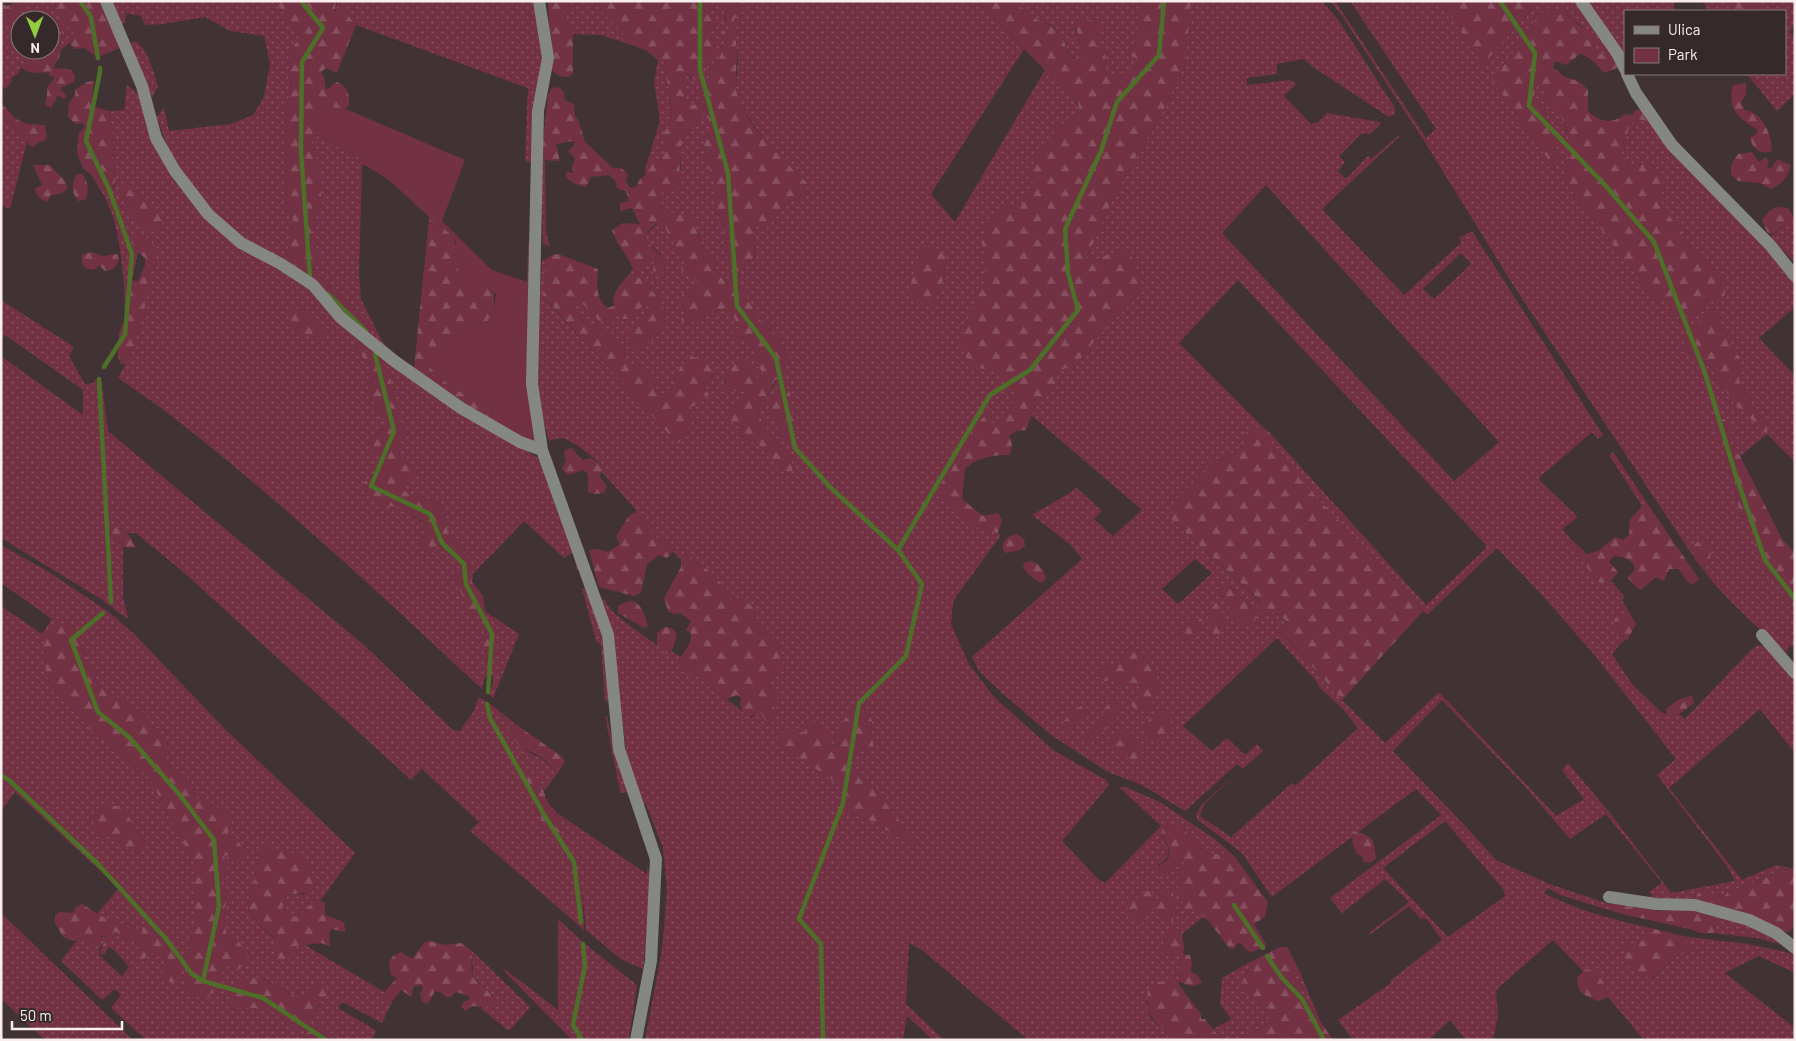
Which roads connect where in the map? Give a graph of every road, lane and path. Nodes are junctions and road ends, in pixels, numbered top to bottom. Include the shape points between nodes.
1 (106, 1) edge
2 (539, 1) edge
3 (1581, 1) edge
4 (1624, 67) edge
5 (1627, 75) edge
6 (1795, 276) edge
7 (542, 450) junction
8 (1762, 635) dead end
9 (1795, 673) edge
10 (1609, 897) dead end
11 (1795, 948) edge
12 (636, 1040) edge

1 - 7 street via 142,86 156,138 175,171 208,214 240,243 313,285 340,318 393,360 461,408 520,442
2 - 7 street via 548,58 538,111 532,384
3 - 4 street
5 - 6 street via 1672,145 1770,245
7 - 12 street via 608,635 618,749 656,859 650,961
8 - 9 street
10 - 11 street via 1656,904 1695,905 1750,920 1776,933

